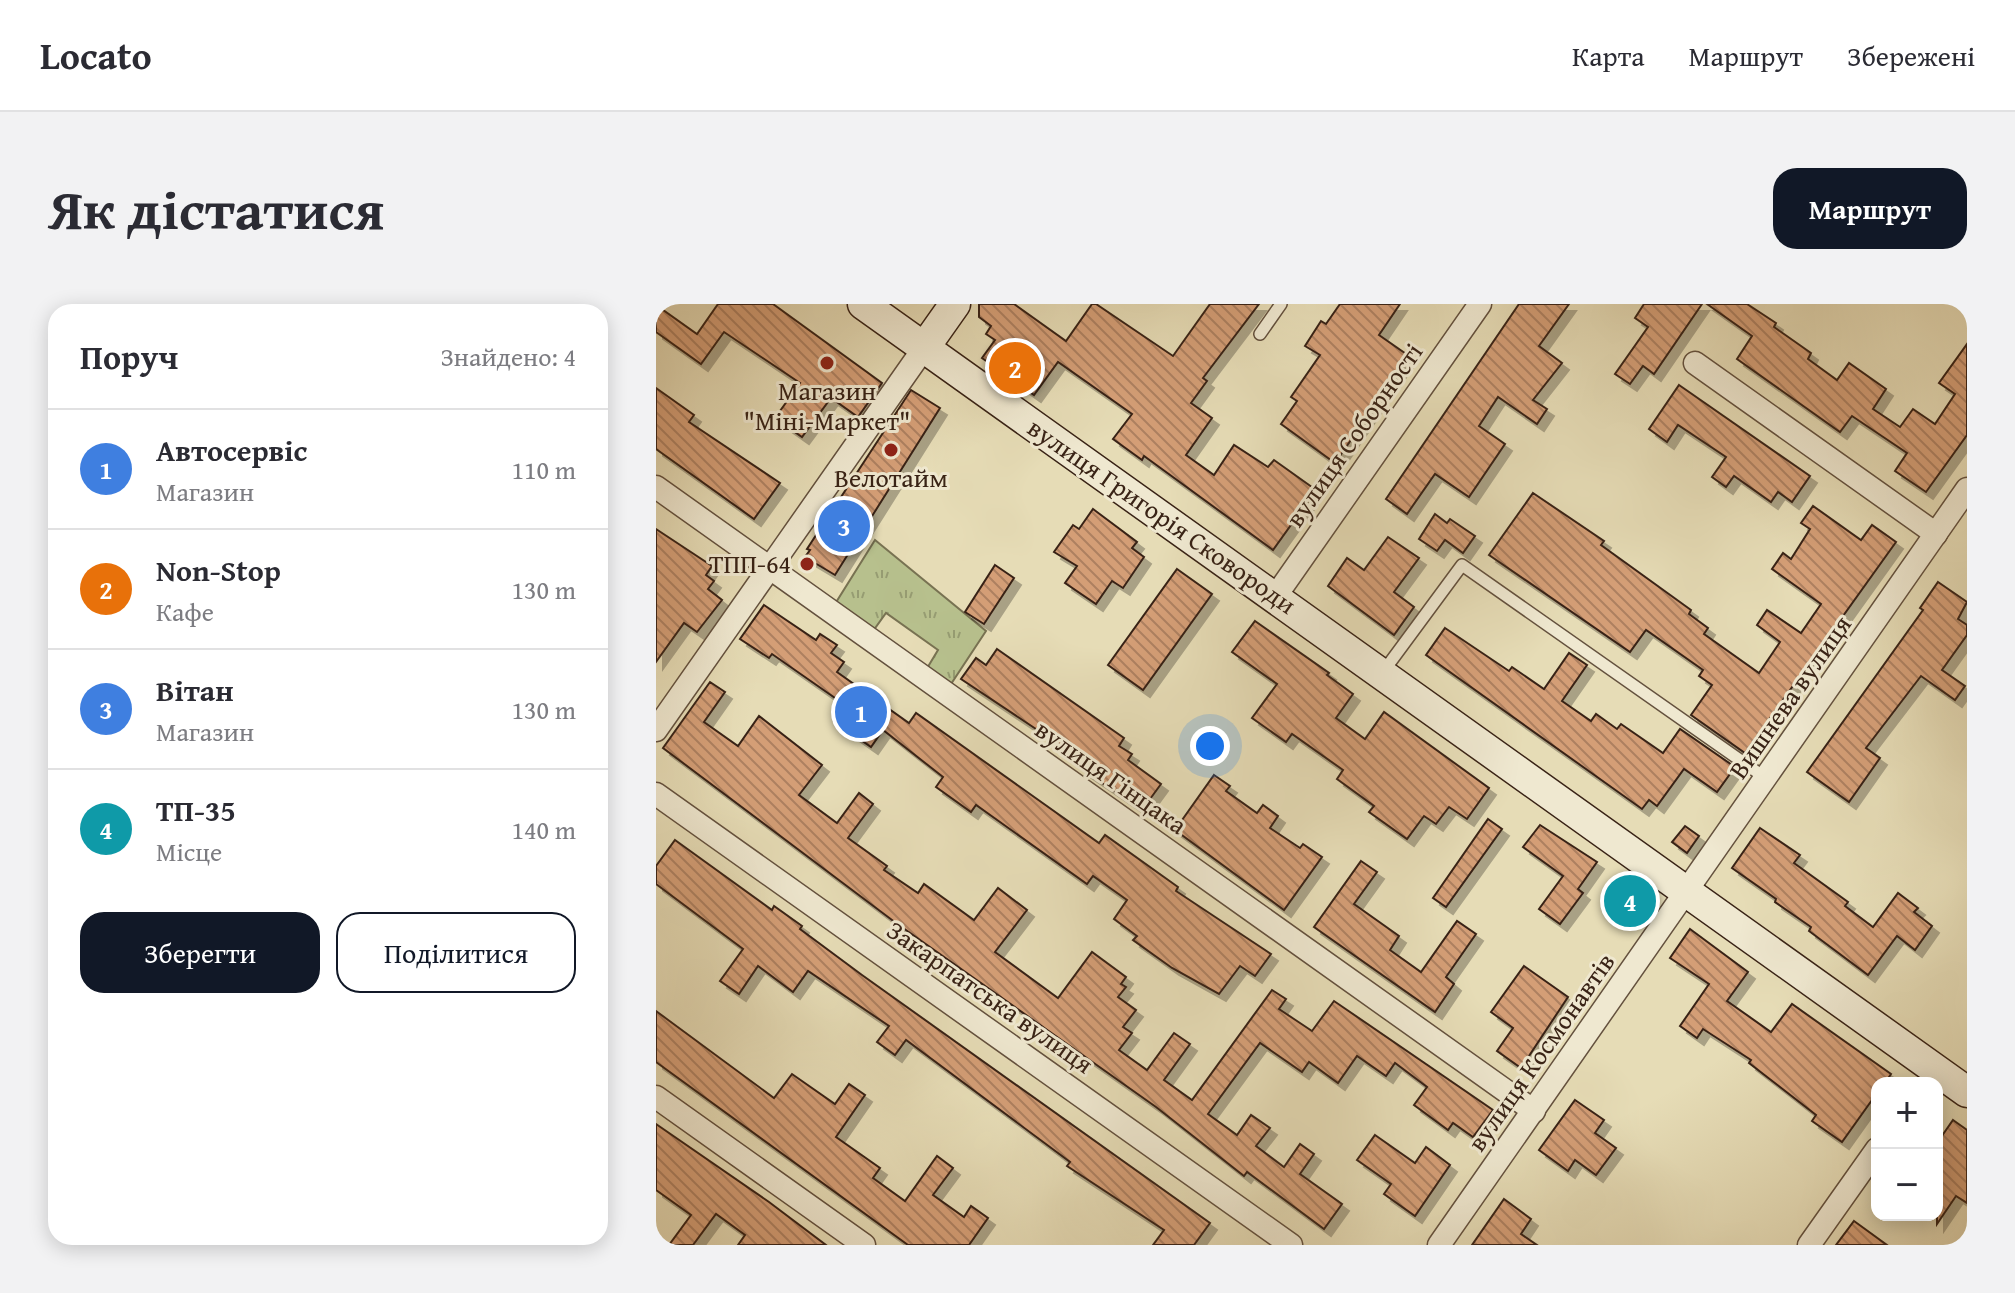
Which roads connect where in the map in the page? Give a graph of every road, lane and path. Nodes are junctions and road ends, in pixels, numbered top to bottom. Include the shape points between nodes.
1 (863, 304) edge
2 (955, 304) edge
3 (1281, 304) edge
4 (1480, 304) edge
5 (1260, 334) dead end
6 (924, 348) junction
7 (1695, 363) dead end
8 (656, 487) edge
9 (1967, 489) edge
10 (1936, 534) junction
11 (770, 568) junction
12 (1275, 597) junction
13 (1383, 672) junction
14 (656, 730) edge
15 (1767, 779) junction
16 (656, 794) edge
17 (1689, 891) junction
18 (1929, 1076) edge
19 (1967, 1092) edge
20 (656, 1097) edge
21 (1534, 1111) junction
22 (1871, 1157) edge
23 (864, 1245) edge
24 (1291, 1245) edge
25 (1439, 1245) edge
26 (1809, 1245) edge

1 - 6 main road, вулиця Григорія Сковороди
2 - 6 main road
3 - 5 lane
4 - 12 street, вулиця Соборності
6 - 11 street
6 - 12 main road, вулиця Григорія Сковороди
7 - 10 street
8 - 11 street, вулиця Гінцака
9 - 10 street, Вишнева вулиця
10 - 15 street, Вишнева вулиця
11 - 14 street
11 - 21 street, вулиця Гінцака
12 - 13 main road, вулиця Григорія Сковороди
13 - 15 lane via 1462,565
13 - 17 main road, вулиця Григорія Сковороди
15 - 17 street, Вишнева вулиця
16 - 24 street, Закарпатська вулиця
17 - 18 main road, вулиця Григорія Сковороди
17 - 21 street, вулиця Космонавтів
18 - 19 main road, вулиця Григорія Сковороди
20 - 23 street
21 - 25 street, вулиця Космонавтів
22 - 26 street

